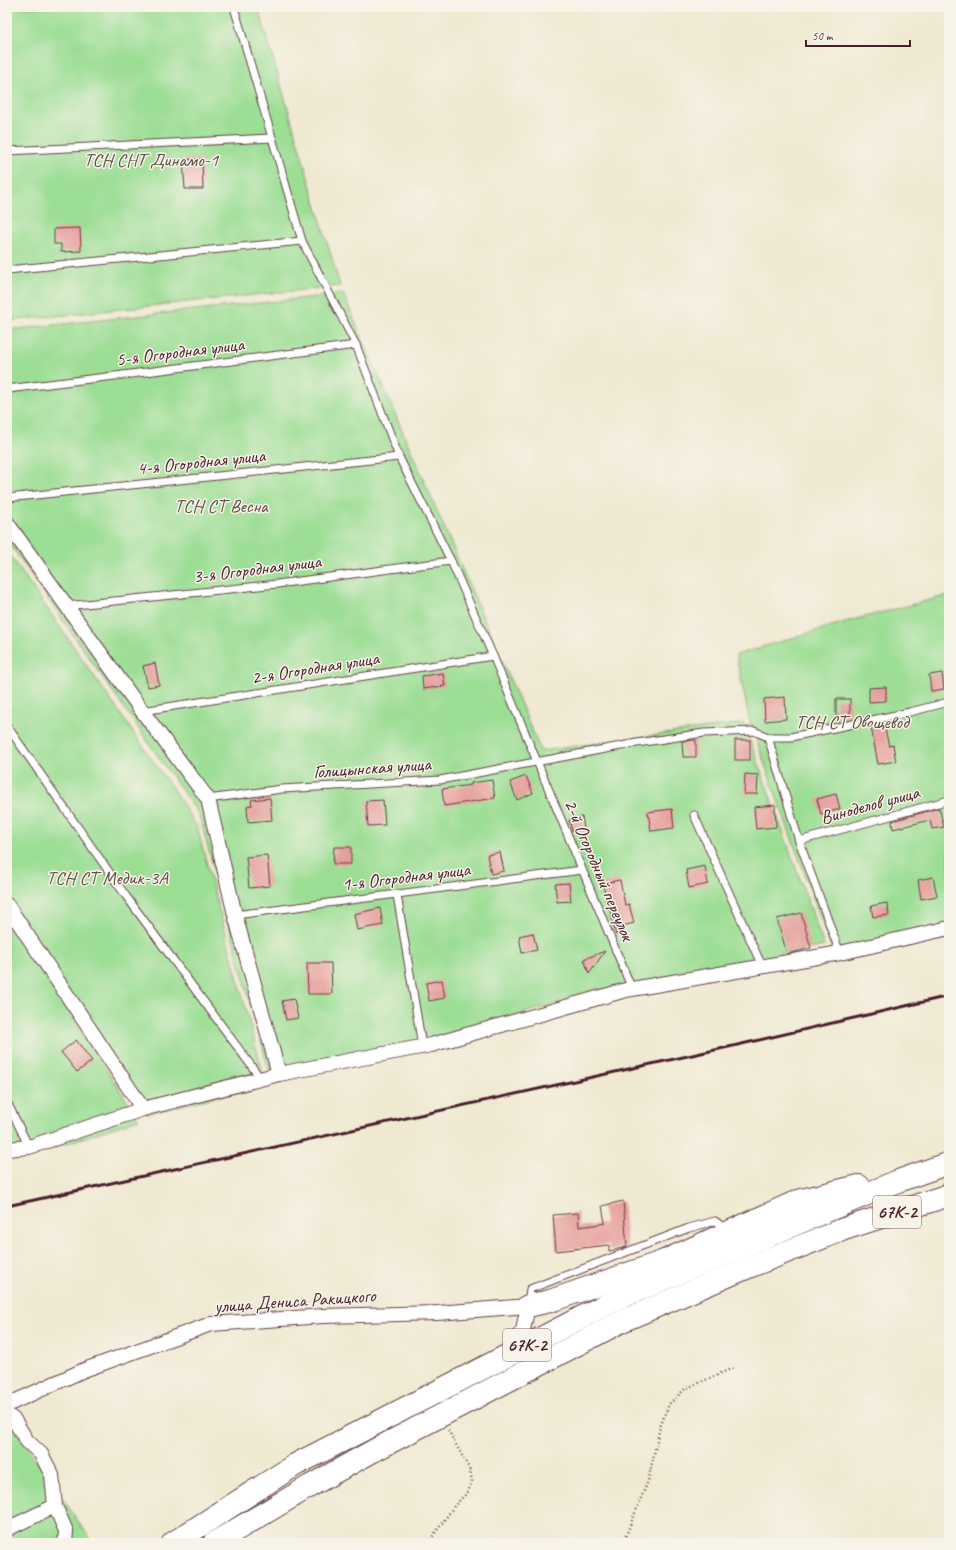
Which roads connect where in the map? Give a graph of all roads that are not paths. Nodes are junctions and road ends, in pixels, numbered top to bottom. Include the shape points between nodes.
1 (234, 7) edge
2 (272, 138) junction
3 (7, 151) edge
4 (302, 241) junction
5 (7, 270) edge
6 (356, 345) junction
7 (7, 389) edge
8 (399, 457) junction
9 (7, 498) edge
10 (7, 523) edge
11 (451, 561) junction
12 (66, 606) junction
13 (493, 656) junction
14 (949, 702) edge
15 (142, 711) junction
16 (7, 726) edge
17 (768, 737) junction
18 (536, 762) junction
19 (208, 800) junction
20 (949, 800) edge
21 (694, 815) dead end
22 (799, 841) junction
23 (582, 870) junction
24 (397, 895) junction
25 (7, 905) edge
26 (235, 915) junction
27 (949, 928) edge
28 (840, 953) junction
29 (762, 966) junction
30 (632, 989) junction
31 (422, 1046) junction
32 (279, 1074) junction
33 (261, 1079) junction
34 (7, 1102) edge
35 (143, 1109) junction
36 (29, 1147) junction
37 (7, 1149) edge
38 (949, 1163) edge
39 (898, 1181) junction
40 (949, 1195) edge
41 (528, 1306) junction
42 (505, 1356) junction
43 (7, 1405) edge
44 (7, 1415) edge
45 (54, 1506) junction
46 (7, 1529) edge
47 (65, 1543) edge
48 (173, 1543) edge
49 (214, 1543) edge

1 - 2 lane, 2-й Огородный переулок
2 - 3 lane
2 - 4 lane, 2-й Огородный переулок
4 - 5 lane
4 - 6 lane, 2-й Огородный переулок
6 - 7 lane, 5-я Огородная улица
6 - 8 lane, 2-й Огородный переулок
8 - 9 lane, 4-я Огородная улица
8 - 11 lane, 2-й Огородный переулок
10 - 12 street
11 - 12 lane, 3-я Огородная улица via 277,584
11 - 13 lane, 2-й Огородный переулок
12 - 15 street
13 - 15 lane, 2-я Огородная улица
13 - 18 lane, 2-й Огородный переулок
14 - 17 lane via 791,737
15 - 19 street
16 - 33 lane via 126,896
17 - 18 lane, Голицынская улица via 754,731 704,734 630,744
17 - 22 lane
18 - 19 lane, Голицынская улица via 440,780 282,789
18 - 23 lane, 2-й Огородный переулок
19 - 26 street
20 - 22 lane, Виноделов улица
21 - 29 lane
22 - 28 lane
23 - 24 lane, 1-я Огородная улица
23 - 30 lane, 2-й Огородный переулок
24 - 26 lane, 1-я Огородная улица
24 - 31 lane
25 - 35 street
26 - 32 street
27 - 28 street
28 - 29 street
29 - 30 street
30 - 31 street
31 - 32 street
32 - 33 street
33 - 35 street
34 - 36 lane
35 - 36 street
36 - 37 street
38 - 39 main road, 67К-2
39 - 41 main road via 875,1182 798,1201 662,1262 550,1301
39 - 42 main road, 67К-2 via 617,1299
40 - 49 main road, 67К-2 via 844,1229 622,1321 310,1486
41 - 42 street via 523,1330
41 - 43 street, улица Дениса Ракицкого via 212,1324 84,1370
42 - 48 main road, 67К-2 via 295,1465
44 - 45 street via 14,1420 27,1441 41,1454 52,1475
45 - 46 street
45 - 47 street via 66,1531

